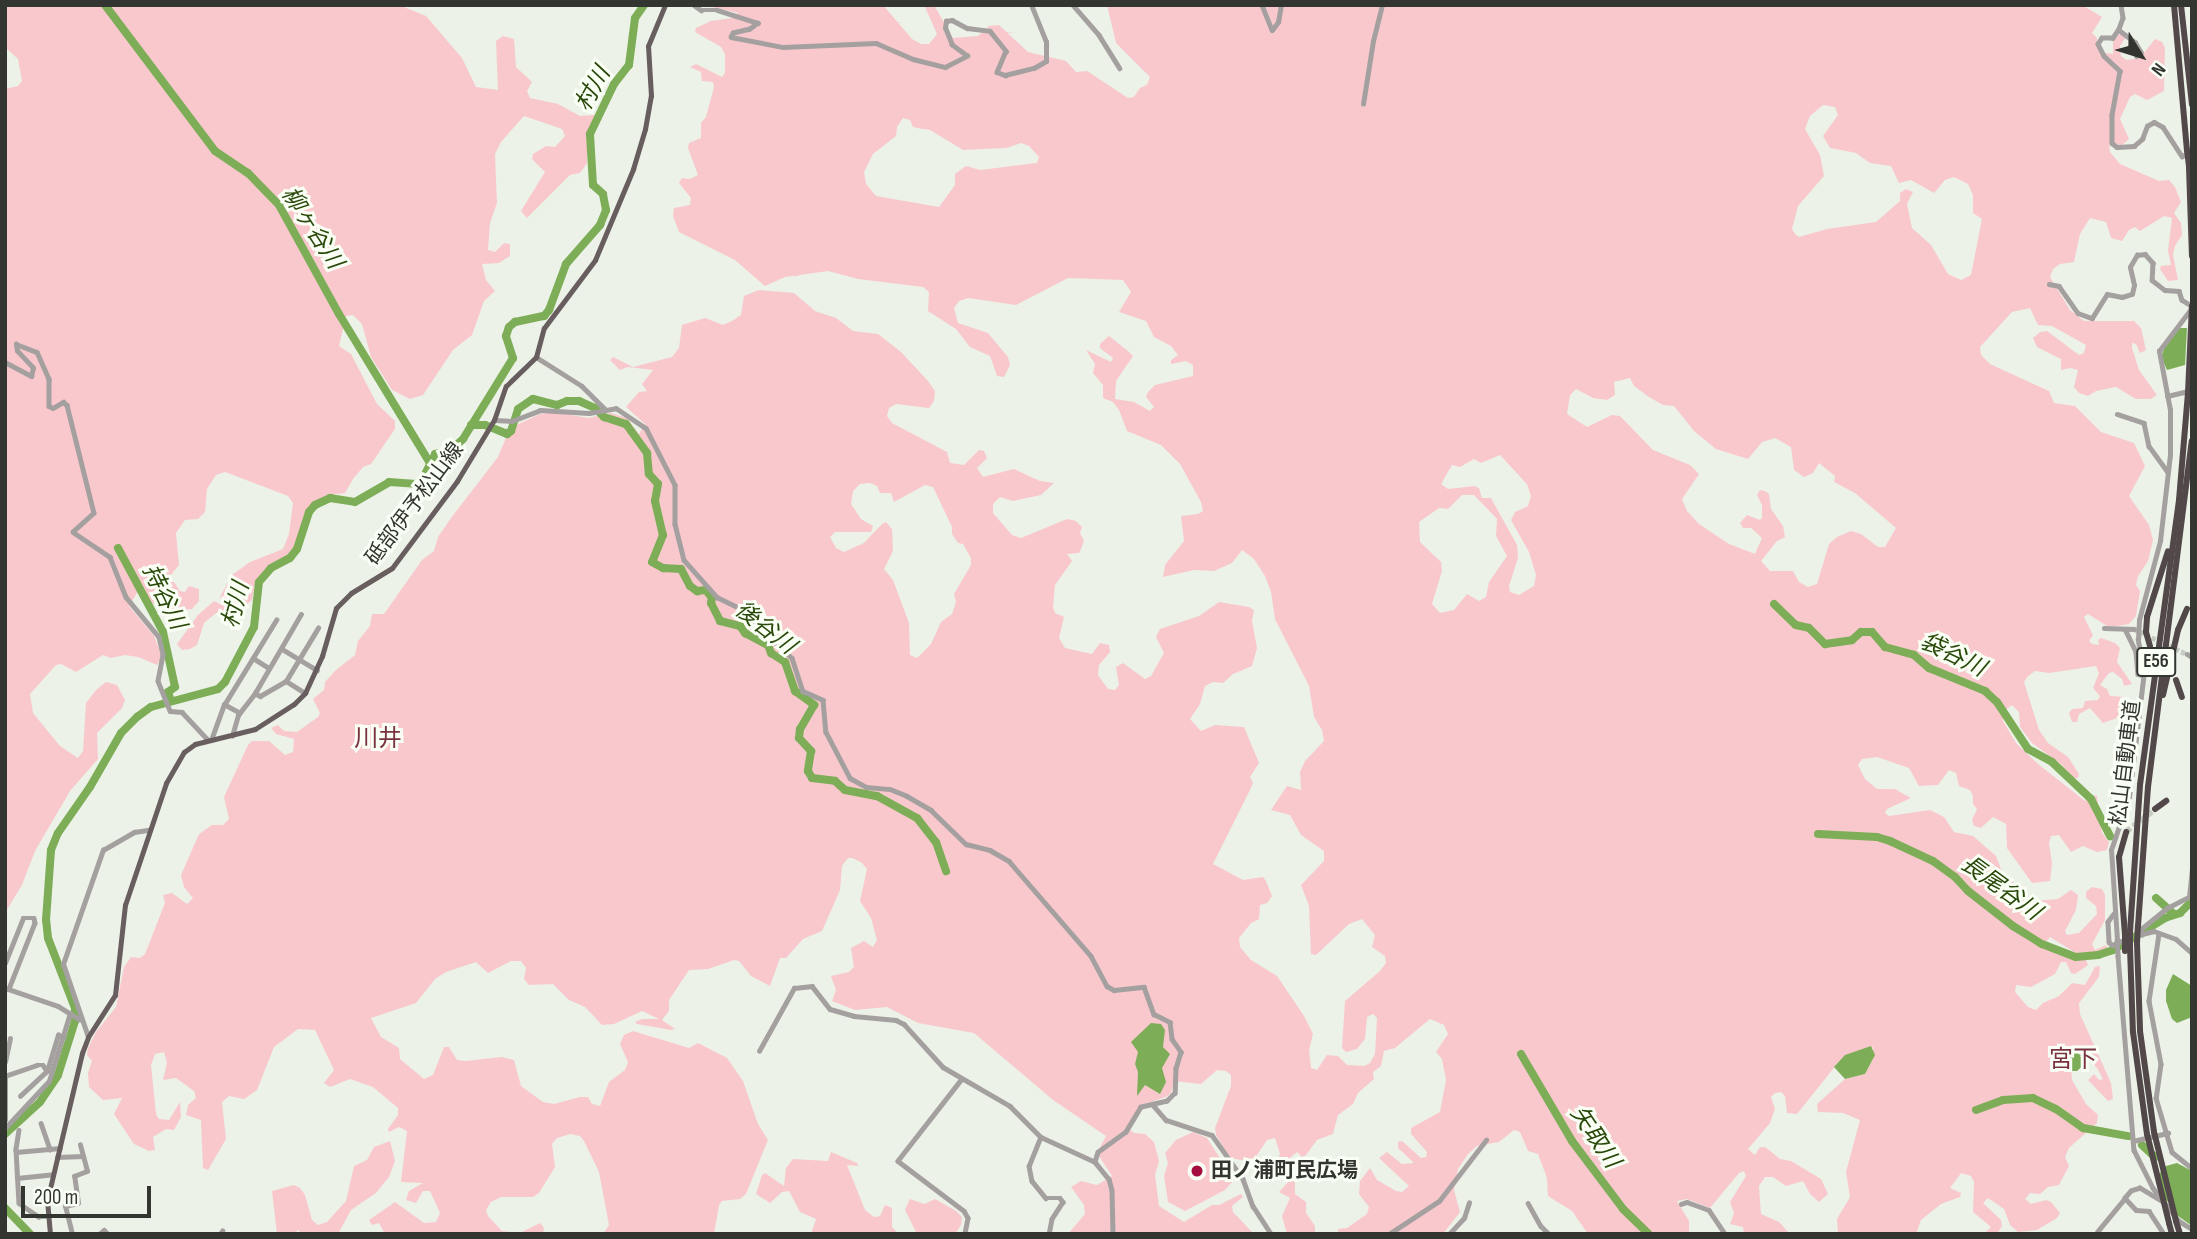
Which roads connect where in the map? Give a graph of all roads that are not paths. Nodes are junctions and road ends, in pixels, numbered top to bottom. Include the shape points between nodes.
1 (666, 5) edge
2 (694, 5) edge
3 (1031, 5) edge
4 (1073, 5) edge
5 (1262, 5) edge
6 (1281, 5) edge
7 (1382, 5) edge
8 (2121, 5) edge
9 (2174, 5) edge
10 (2180, 5) edge
11 (2118, 30) junction
12 (2137, 57) dead end
13 (1120, 68) dead end
14 (1363, 104) dead end
15 (2192, 104) edge
16 (2190, 151) edge
17 (2192, 256) edge
18 (2049, 284) dead end
19 (2192, 307) edge
20 (536, 357) junction
21 (5, 362) edge
22 (2190, 391) edge
23 (2167, 396) junction
24 (605, 409) junction
25 (2117, 414) dead end
26 (494, 420) junction
27 (2192, 441) edge
28 (2183, 458) junction
29 (2168, 472) junction
30 (2187, 609) dead end
31 (302, 614) dead end
32 (276, 620) dead end
33 (318, 628) dead end
34 (2104, 628) dead end
35 (2125, 629) junction
36 (2134, 629) tunnel mouth
37 (2150, 646) dead end
38 (282, 649) junction
39 (253, 658) junction
40 (299, 659) junction
41 (269, 668) junction
42 (317, 670) junction
43 (2144, 676) junction
44 (2176, 680) dead end
45 (286, 681) junction
46 (255, 693) junction
47 (304, 693) junction
48 (2182, 697) dead end
49 (224, 704) junction
50 (240, 713) junction
51 (231, 737) junction
52 (210, 740) junction
53 (2148, 786) junction
54 (2166, 801) dead end
55 (2155, 809) tunnel mouth
56 (149, 830) junction
57 (2126, 832) tunnel mouth
58 (2192, 868) edge
59 (2115, 913) junction
60 (2140, 931) junction
61 (2127, 934) junction
62 (2159, 934) junction
63 (2192, 953) edge
64 (5, 963) edge
65 (7, 989) edge
66 (71, 1014) junction
67 (79, 1018) junction
68 (64, 1037) junction
69 (88, 1037) junction
70 (10, 1038) dead end
71 (759, 1051) dead end
72 (5, 1062) edge
73 (47, 1071) junction
74 (962, 1079) junction
75 (20, 1096) dead end
76 (1153, 1105) junction
77 (5, 1120) edge
78 (41, 1123) dead end
79 (5, 1128) edge
80 (19, 1130) dead end
81 (2150, 1133) junction
82 (2168, 1133) junction
83 (1041, 1137) junction
84 (1486, 1140) dead end
85 (2133, 1140) junction
86 (80, 1145) dead end
87 (60, 1148) junction
88 (50, 1149) junction
89 (16, 1152) junction
90 (83, 1156) junction
91 (57, 1157) junction
92 (1095, 1162) junction
93 (2192, 1168) edge
94 (53, 1174) junction
95 (17, 1178) junction
96 (2125, 1198) junction
97 (1469, 1203) dead end
98 (1528, 1203) dead end
99 (1681, 1204) dead end
100 (2166, 1205) junction
101 (46, 1217) junction
102 (2172, 1222) junction
103 (2192, 1230) edge
104 (2097, 1232) dead end
105 (50, 1234) edge
106 (72, 1234) edge
107 (99, 1234) edge
108 (108, 1234) edge
109 (965, 1234) edge
110 (1049, 1234) edge
111 (1113, 1234) edge
112 (1270, 1234) edge
113 (1389, 1234) edge
114 (1449, 1234) edge
115 (1549, 1234) edge
116 (1725, 1234) edge
117 (2164, 1234) edge
118 (2172, 1234) edge
119 (2180, 1234) edge

1 - 20 main road, 砥部伊予松山線 via 648,47 649,111 633,169 595,260 544,328
2 - 3 street via 758,23 731,37 783,47 876,43 913,60 945,67 967,56 952,45 945,28 952,20 967,28 990,31 1006,51 997,72 1005,75 1046,61 1044,34
4 - 13 street
5 - 6 street via 1272,30
7 - 14 street
8 - 11 street via 2123,18
9 - 16 highway
10 - 15 highway
11 - 12 street via 2135,42 2141,52
11 - 16 street via 2113,38 2102,38 2098,44 2120,71 2112,143 2134,146 2154,122 2163,127 2182,156
16 - 17 highway, bridge
18 - 19 street via 2059,286 2078,313 2092,318 2107,294 2122,298 2132,294 2130,267 2137,255 2145,254 2153,263 2152,280 2165,290 2179,291
19 - 22 highway, 松山自動車道 / E56, bridge
19 - 23 street via 2159,351
20 - 24 street via 582,386
20 - 26 main road, 砥部伊予松山線 via 506,386
21 - 52 street via 31,376 33,368 16,344 37,352 49,379 50,407 67,405 94,513 73,533 110,557 126,597 159,638 163,655 158,681 170,711 182,712
22 - 23 street
22 - 28 highway, 松山自動車道 / E56
23 - 29 street via 2171,425
24 - 26 street via 589,413 540,410 512,421
24 - 76 street via 621,409 650,433 675,485 675,524 684,560 717,597 740,608 792,658 803,691 823,700 826,732 850,778 866,787 908,796 931,810 967,845 990,850 1009,861 1091,956 1107,986 1114,990 1142,986 1147,991 1151,1010 1171,1022 1172,1039 1181,1052 1175,1068 1175,1093
25 - 29 street via 2144,423 2149,446
26 - 42 main road, 砥部伊予松山線 via 457,481 392,569 335,608
27 - 53 highway, 松山自動車道 / E56
28 - 37 highway via 2168,554 2147,617
28 - 61 highway, 松山自動車道 / E56 via 2140,785
29 - 43 street via 2160,541 2139,620
30 - 53 highway via 2171,657
31 - 38 street
32 - 39 street
33 - 40 street
34 - 35 street
35 - 36 street
35 - 43 street via 2136,652 2138,674
38 - 40 street
38 - 41 street
39 - 41 street
39 - 49 street
40 - 42 street
40 - 45 street
41 - 46 street
42 - 47 main road, 砥部伊予松山線
43 - 59 street via 2129,797 2111,850
44 - 48 highway
45 - 46 street via 260,696
45 - 47 street
46 - 50 street
47 - 51 main road, 砥部伊予松山線 via 262,725
49 - 50 street
49 - 52 street
50 - 51 street
51 - 52 main road, 砥部伊予松山線
52 - 56 main road, 砥部伊予松山線 via 184,752
53 - 60 highway, 松山自動車道 / E56
54 - 55 highway
56 - 67 street via 128,834 103,850 79,912 63,964 83,1015
56 - 69 main road, 砥部伊予松山線 via 125,905 115,995
57 - 61 highway via 2119,856
58 - 60 street via 2189,897
59 - 60 street via 2108,922 2110,944
59 - 85 street, bridge
60 - 62 street
60 - 81 highway, 松山自動車道 / E56, bridge via 2140,1031
61 - 81 highway, 松山自動車道 / E56, bridge via 2136,1059
62 - 63 street via 2183,943
62 - 82 street via 2149,1001 2161,1064 2156,1098
64 - 65 street via 23,918 34,918
65 - 66 street
66 - 67 street
66 - 68 street
67 - 69 street
68 - 73 street via 58,1035
68 - 79 street via 45,1088
69 - 87 main road, 砥部伊予松山線
70 - 72 street
71 - 74 street via 794,988 812,986 830,1009 904,1024 936,1062
73 - 75 street
73 - 77 street via 37,1065 5,1076
74 - 83 street via 1010,1106
74 - 109 street via 898,1161 964,1211 968,1218
76 - 92 street via 1141,1107 1126,1132 1098,1152
76 - 112 street via 1166,1120 1212,1135 1243,1179
78 - 88 street
80 - 89 street
81 - 102 highway, 松山自動車道 / E56, bridge
82 - 85 street
82 - 93 street via 2172,1152
83 - 92 street
83 - 110 street via 1029,1166 1031,1181 1046,1198 1063,1202
84 - 113 street via 1439,1201
85 - 100 street via 2136,1160
86 - 90 street
87 - 88 street
87 - 91 main road, 砥部伊予松山線
88 - 89 street
89 - 95 street
90 - 91 street
90 - 106 street via 87,1171 74,1176 78,1203 65,1206
91 - 94 main road, 砥部伊予松山線
92 - 111 street via 1112,1190
94 - 95 street
94 - 101 main road, 砥部伊予松山線
95 - 101 street via 19,1203
96 - 100 street via 2140,1188
96 - 104 street
96 - 117 street via 2136,1210 2149,1211
97 - 114 street via 1464,1218
98 - 115 street
99 - 116 street via 1709,1210
100 - 103 street
101 - 105 main road, 砥部伊予松山線
102 - 118 highway, E56
102 - 119 highway, E56
107 - 108 street via 104,1230

